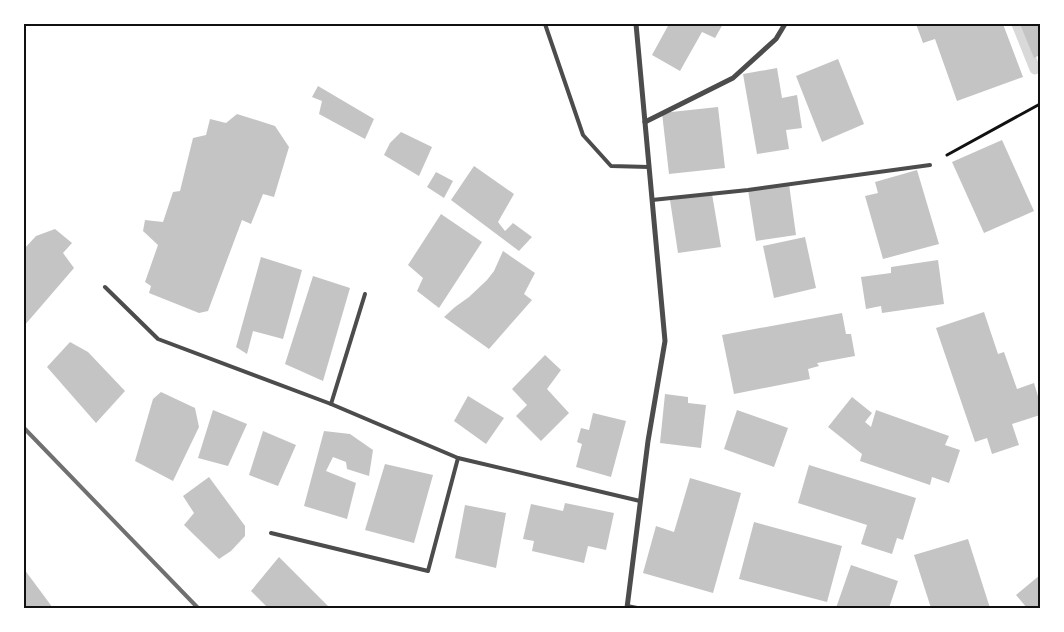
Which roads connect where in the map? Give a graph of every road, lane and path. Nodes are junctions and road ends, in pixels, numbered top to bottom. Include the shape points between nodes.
1 (545, 24) edge
2 (636, 24) edge
3 (785, 24) edge
4 (1040, 104) edge
5 (645, 122) junction
6 (930, 165) joint
7 (649, 167) junction
8 (652, 200) junction
9 (105, 287) dead end
10 (364, 294) dead end
11 (331, 404) junction
12 (458, 458) junction
13 (640, 501) junction
14 (271, 534) dead end
15 (627, 607) edge
16 (636, 608) edge

1 - 7 lane via 583,135 611,166
2 - 5 street
3 - 5 street via 776,39 733,78
4 - 6 path
5 - 7 street
6 - 8 lane
7 - 8 street
8 - 13 street via 665,341
9 - 11 lane via 158,339
10 - 11 lane
11 - 12 lane
12 - 13 lane
12 - 14 lane via 428,571
13 - 15 street
15 - 16 lane

